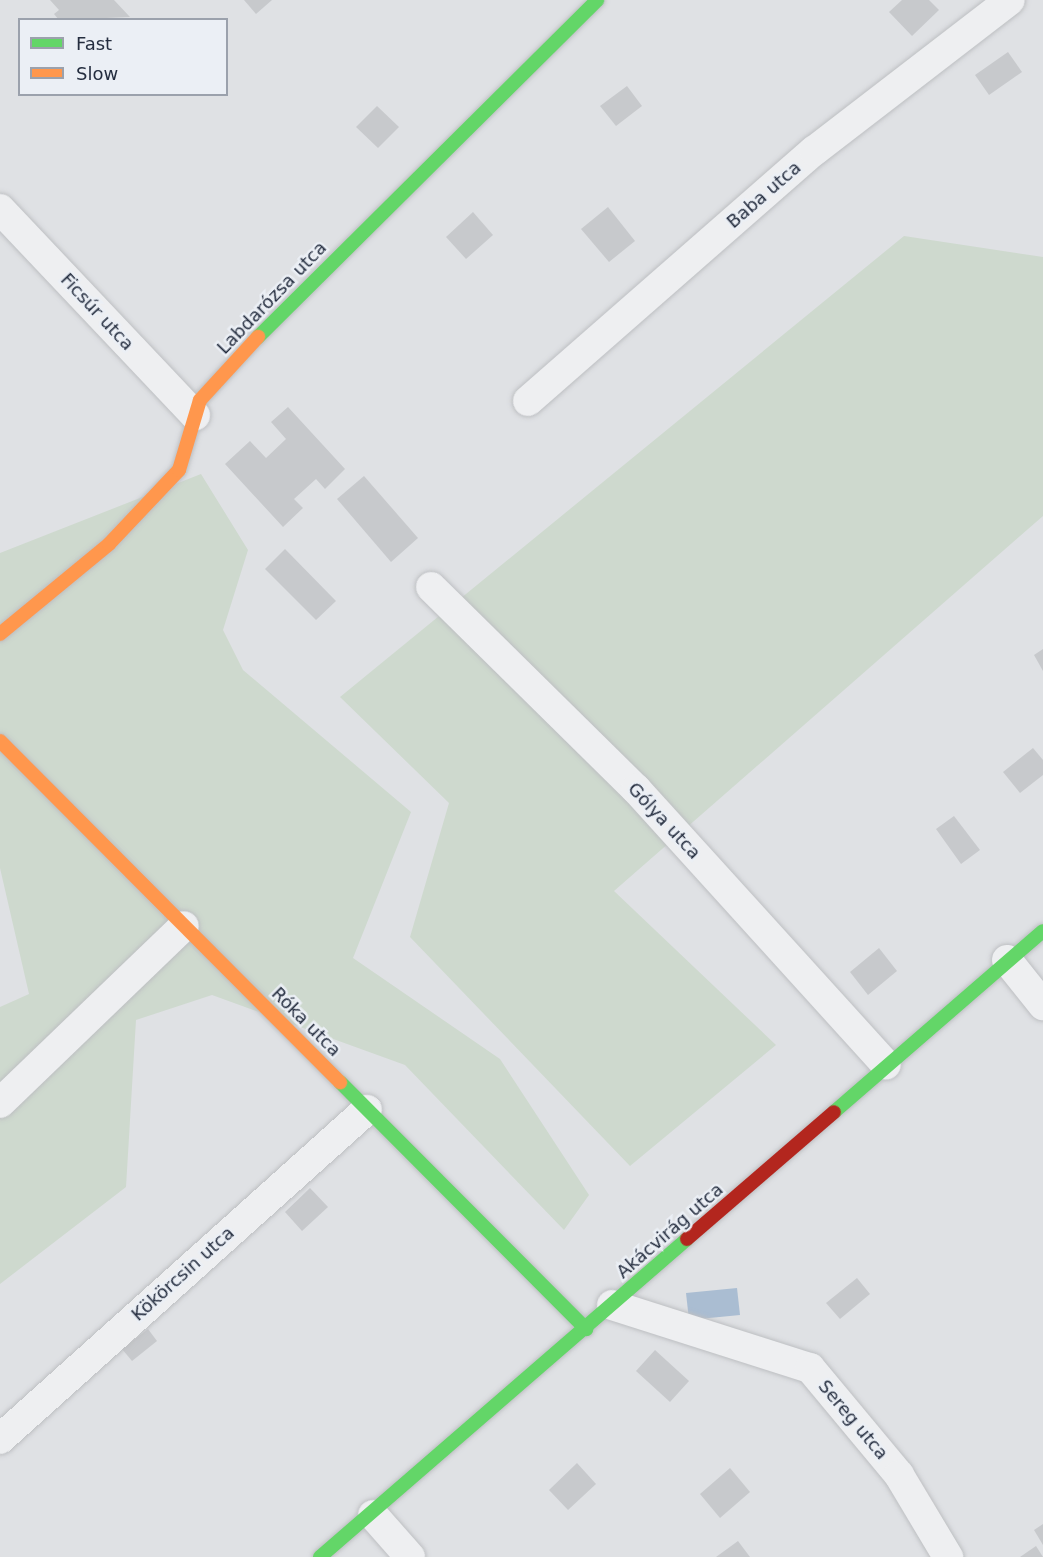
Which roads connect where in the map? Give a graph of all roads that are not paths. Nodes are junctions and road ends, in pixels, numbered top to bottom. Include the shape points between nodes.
1 (597, 0) edge
2 (1011, 0) edge
3 (0, 209) edge
4 (528, 402) dead end
5 (195, 415) junction
6 (431, 587) dead end
7 (0, 634) edge
8 (0, 741) edge
9 (184, 926) junction
10 (1043, 931) edge
11 (1006, 960) junction
12 (1043, 1005) edge
13 (886, 1065) junction
14 (0, 1103) edge
15 (368, 1110) junction
16 (612, 1305) junction
17 (585, 1329) junction
18 (0, 1439) edge
19 (373, 1515) junction
20 (320, 1557) edge
21 (410, 1557) edge
22 (948, 1557) edge

1 - 5 street, Labdarózsa utca via 456,144 296,296 200,400
2 - 4 street, Baba utca via 814,151
3 - 5 street, Ficsúr utca
5 - 7 street, Labdarózsa utca via 179,470 109,544
6 - 13 street, Gólya utca via 636,789
8 - 9 street, Róka utca
9 - 14 street
9 - 15 street, Róka utca
10 - 11 street, Akácvirág utca
11 - 12 street
11 - 13 street, Akácvirág utca
13 - 16 street, Akácvirág utca
15 - 17 street, Róka utca
15 - 18 street, Kökörcsin utca
16 - 17 street, Akácvirág utca
16 - 22 street, Sereg utca via 810,1368 899,1475
17 - 19 street, Akácvirág utca
19 - 20 street, Akácvirág utca
19 - 21 street

